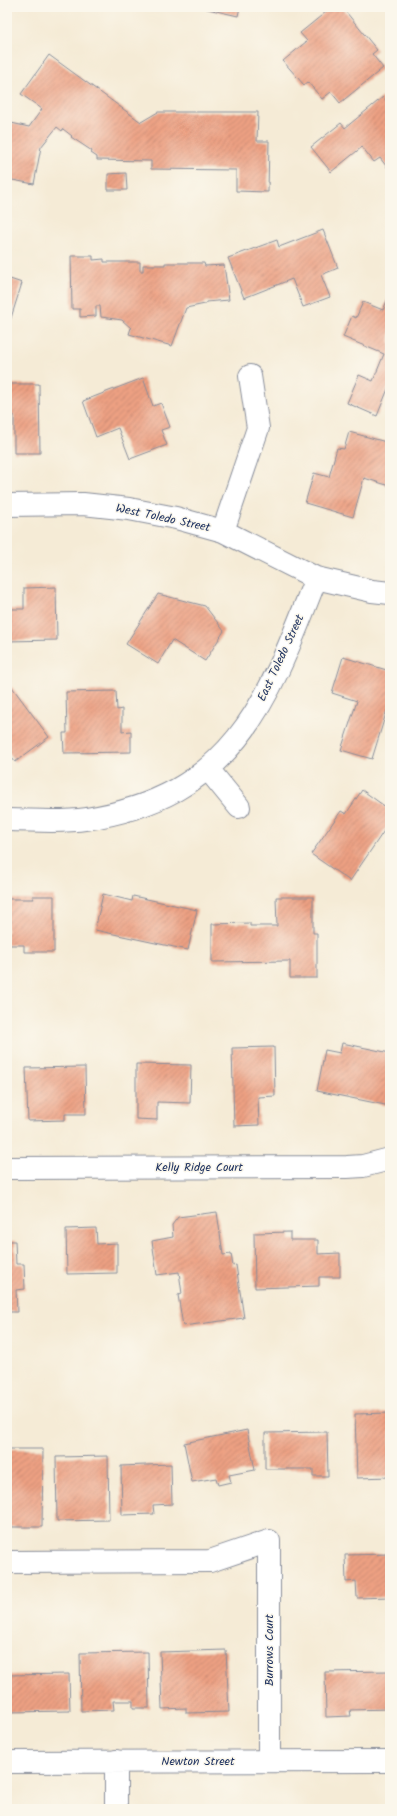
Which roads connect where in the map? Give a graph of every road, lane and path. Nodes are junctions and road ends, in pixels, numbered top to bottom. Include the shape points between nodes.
1 (250, 376) dead end
2 (7, 505) edge
3 (223, 531) junction
4 (316, 578) junction
5 (390, 593) edge
6 (208, 769) junction
7 (239, 807) dead end
8 (7, 820) edge
9 (390, 1159) edge
10 (7, 1168) edge
11 (7, 1562) edge
12 (269, 1760) junction
13 (116, 1761) junction
14 (390, 1761) edge
15 (7, 1762) edge
16 (116, 1809) edge

1 - 3 street, West Toledo Street via 258,428
2 - 3 street, West Toledo Street via 82,504 129,509
3 - 4 street, West Toledo Street
4 - 5 street, West Toledo Street
4 - 6 street, East Toledo Street via 270,688 233,744
6 - 7 street
6 - 8 street, East Toledo Street via 172,793 109,814 72,820
9 - 10 street, Kelly Ridge Court via 347,1167
11 - 12 street, Burrows Court via 210,1561 269,1541
12 - 13 street, Newton Street
12 - 14 street, Newton Street
13 - 15 street, Newton Street
13 - 16 street

